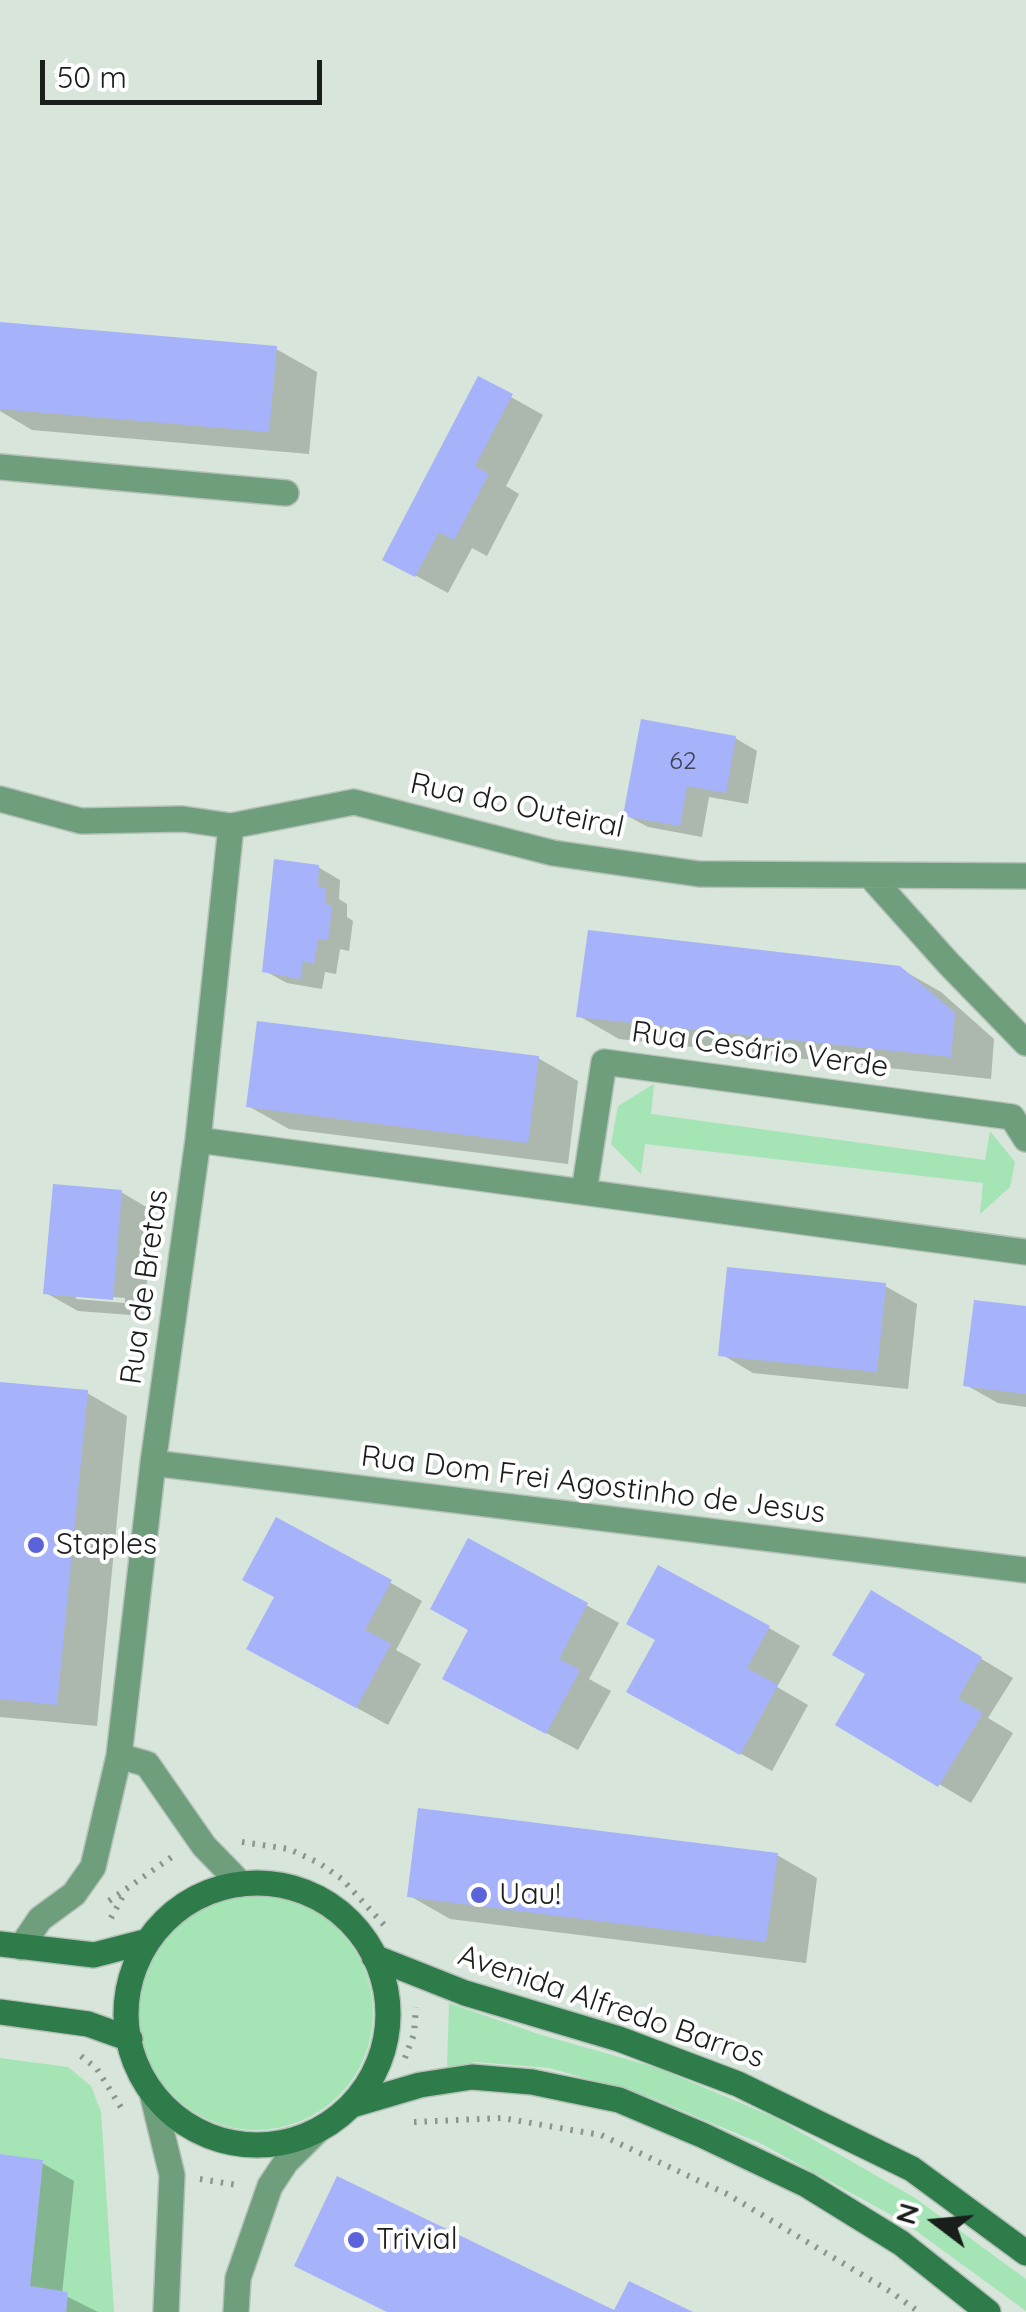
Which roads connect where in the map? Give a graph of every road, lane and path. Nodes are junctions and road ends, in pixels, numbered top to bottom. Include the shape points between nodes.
1 (0, 467) edge
2 (286, 493) dead end
3 (0, 799) edge
4 (230, 826) junction
5 (1026, 876) edge
6 (871, 877) junction
7 (1026, 1042) edge
8 (1026, 1139) edge
9 (198, 1140) junction
10 (584, 1192) junction
11 (1026, 1252) edge
12 (153, 1463) junction
13 (1026, 1570) edge
14 (119, 1756) junction
15 (240, 1884) junction
16 (148, 1941) junction
17 (11, 1946) edge
18 (374, 1956) junction
19 (403, 1966) junction
20 (0, 2012) edge
21 (130, 2039) junction
22 (152, 2093) junction
23 (383, 2095) junction
24 (352, 2104) junction
25 (397, 2123) dead end
26 (317, 2131) junction
27 (1026, 2254) edge
28 (166, 2312) edge
29 (236, 2312) edge
30 (920, 2312) edge
31 (988, 2312) edge

1 - 2 street
3 - 4 street, Rua do Outeiral via 81,822 184,819
4 - 6 street, Rua do Outeiral via 354,802 553,853 698,874
4 - 9 street, Rua de Bretas
5 - 6 street, Rua do Outeiral
6 - 7 street
8 - 10 street, Rua Cesário Verde via 1012,1116 604,1062
9 - 10 street
9 - 12 street, Rua de Bretas
10 - 11 street
12 - 13 street, Rua Dom Frei Agostinho de Jesus
12 - 14 street, Rua de Bretas
14 - 15 street via 146,1764
14 - 17 street, Rua de Bretas via 94,1867 74,1894
15 - 16 main road via 182,1907
15 - 18 main road via 302,1890 329,1904
16 - 17 main road via 94,1956
16 - 21 main road via 128,1992
18 - 19 main road, Avenida Alfredo Barros
18 - 24 main road via 387,2000 386,2028 372,2076
19 - 23 path via 416,1998 414,2034 399,2077
19 - 27 main road, Avenida Alfredo Barros via 754,2091 912,2169
20 - 21 main road via 88,2024
21 - 22 main road
22 - 26 main road via 193,2129 227,2142 254,2146
22 - 28 street via 172,2175
23 - 24 main road
23 - 31 main road via 472,2077 619,2100 807,2185 901,2243
24 - 26 main road
25 - 30 path via 502,2118 601,2135 727,2194
26 - 29 street via 270,2186 238,2278

